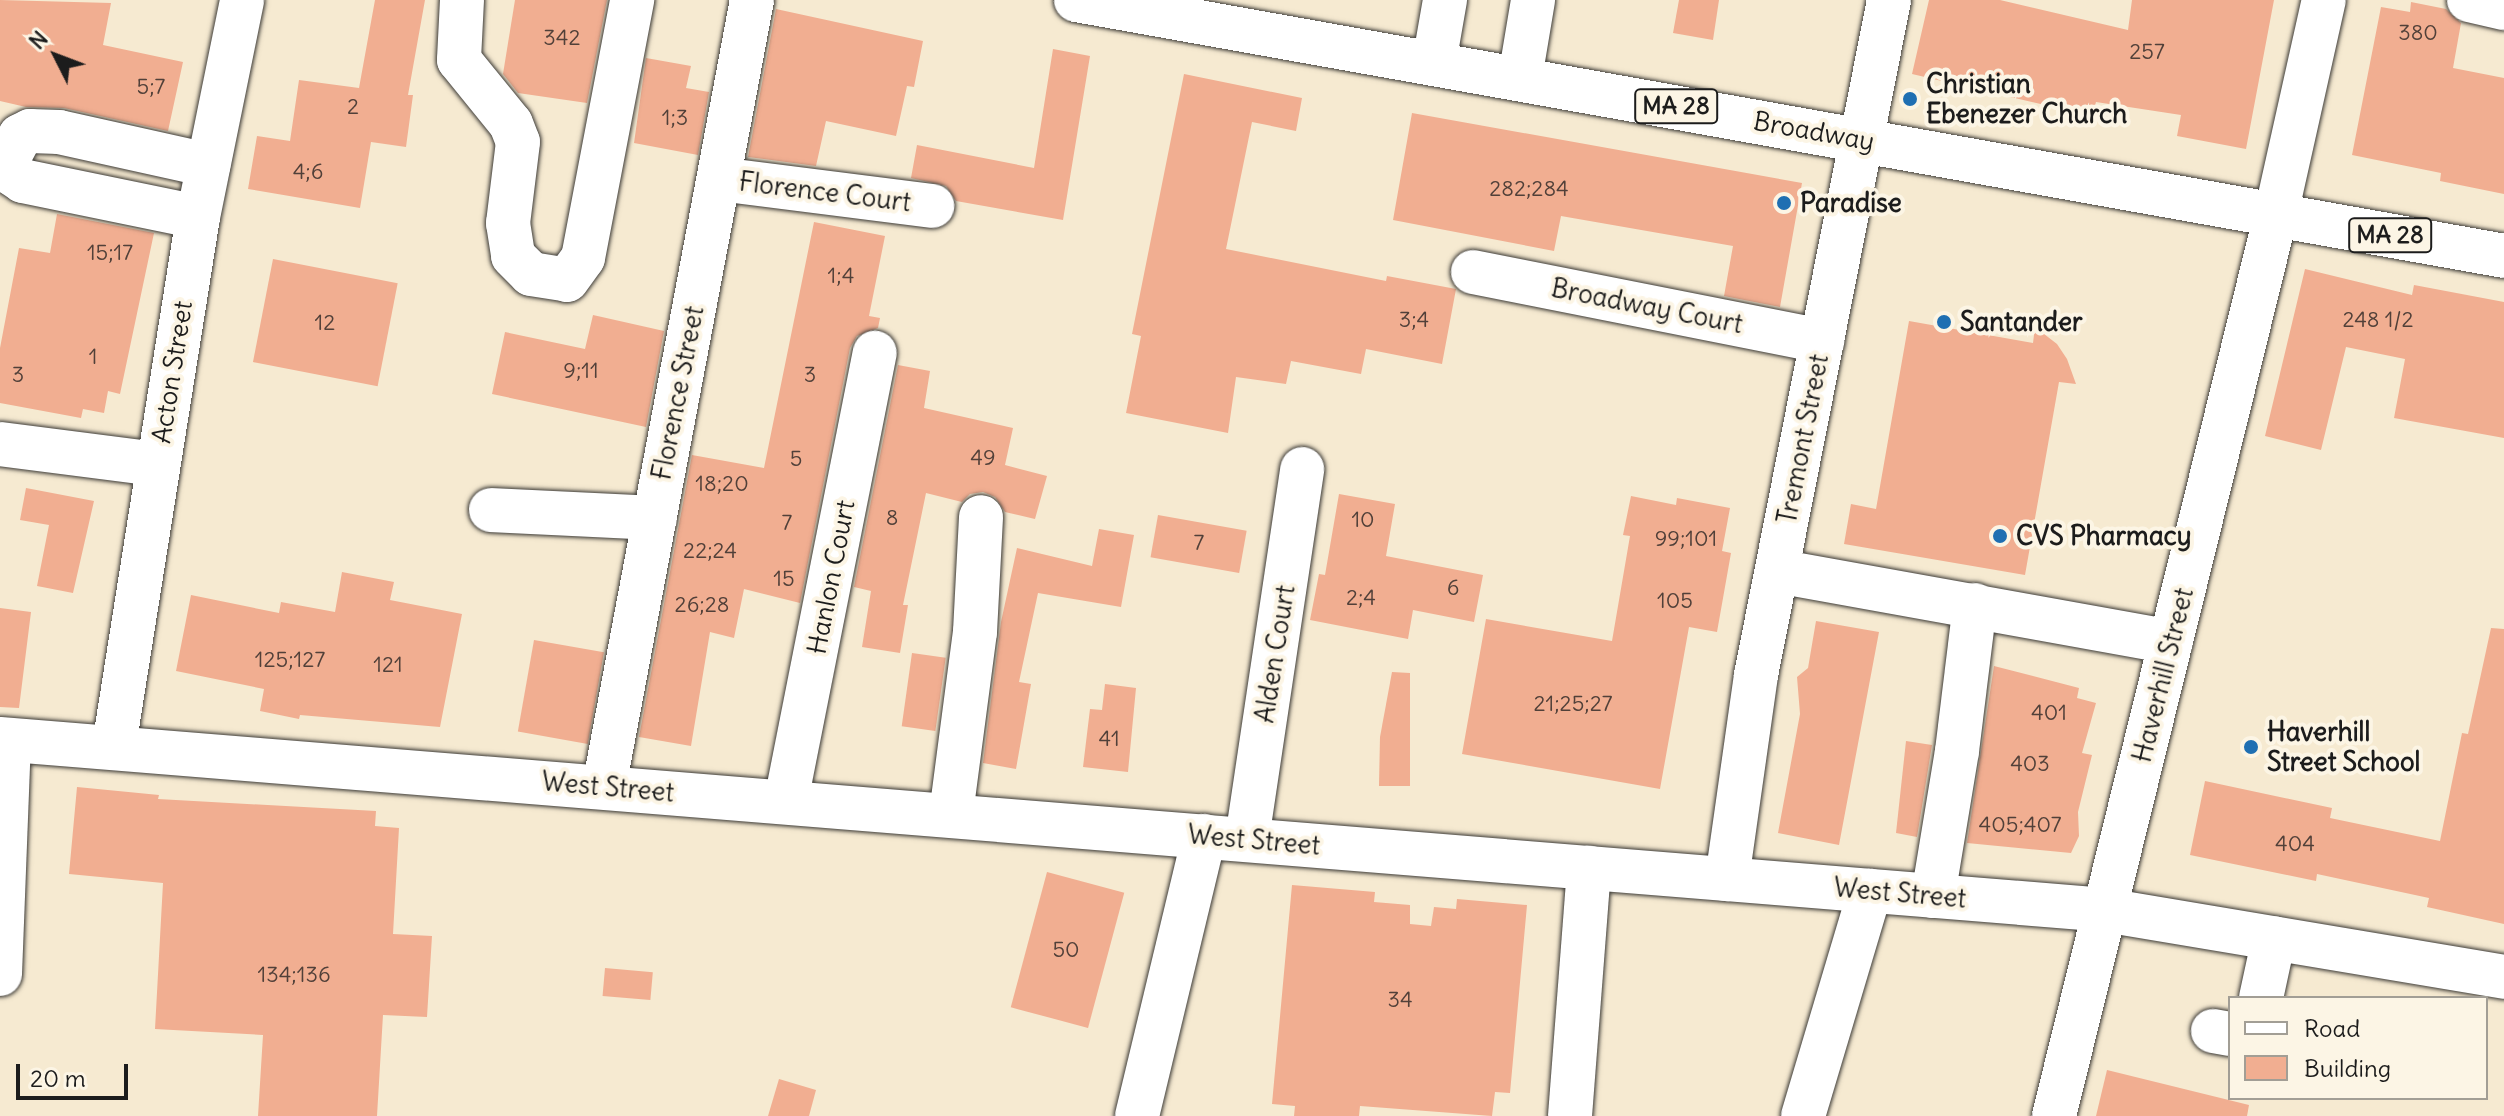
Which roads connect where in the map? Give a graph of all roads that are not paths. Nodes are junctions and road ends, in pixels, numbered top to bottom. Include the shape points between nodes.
1 (242, 0) edge
2 (462, 0) edge
3 (632, 0) edge
4 (752, 0) edge
5 (1076, 0) edge
6 (1445, 0) edge
7 (1533, 0) edge
8 (1889, 0) edge
9 (2324, 0) edge
10 (2469, 0) edge
11 (2504, 8) edge
12 (1434, 63) junction
13 (1520, 78) junction
14 (1861, 139) junction
15 (208, 165) junction
16 (719, 179) junction
17 (932, 206) dead end
18 (2276, 214) junction
19 (198, 217) junction
20 (2504, 256) edge
21 (1473, 272) dead end
22 (1822, 341) junction
23 (875, 353) dead end
24 (0, 444) edge
25 (157, 464) junction
26 (1302, 469) dead end
27 (491, 510) dead end
28 (981, 517) dead end
29 (655, 518) junction
30 (1777, 571) junction
31 (1975, 605) junction
32 (2171, 642) junction
33 (4, 739) edge
34 (114, 746) junction
35 (604, 787) junction
36 (786, 801) junction
37 (951, 814) junction
38 (1204, 836) junction
39 (1247, 839) junction
40 (1589, 868) junction
41 (1727, 879) junction
42 (1870, 891) junction
43 (1933, 896) junction
44 (2105, 910) junction
45 (2274, 938) junction
46 (0, 974) edge
47 (2504, 977) edge
48 (2261, 996) edge
49 (1137, 1116) edge
50 (1570, 1116) edge
51 (1803, 1116) edge
52 (2054, 1116) edge

1 - 15 street, Acton Street
2 - 3 street via 459,60 511,124 518,142 508,223 513,256 531,274 567,280 583,258
4 - 16 street, Florence Street
5 - 12 street, Broadway / MA 28
6 - 12 street
7 - 13 street
8 - 14 street, Tremont Street
9 - 18 street, Haverhill Street
10 - 11 street
12 - 13 street, Broadway / MA 28
13 - 14 street, Broadway / MA 28
14 - 18 street, Broadway / MA 28
14 - 22 street, Tremont Street
15 - 19 street, Acton Street
15 - 19 street via 59,132 30,131 20,136 9,157 11,173 23,181
16 - 17 street, Florence Court
16 - 29 street, Florence Street
18 - 20 street, Broadway / MA 28
18 - 32 street, Haverhill Street
19 - 25 street, Acton Street
21 - 22 street, Broadway Court
22 - 30 street, Tremont Street
23 - 36 street, Hanlon Court
24 - 25 street
25 - 34 street, Acton Street
26 - 39 street, Alden Court
27 - 29 street
28 - 37 street via 975,632
29 - 35 street, Florence Street
30 - 31 street
30 - 41 street, Tremont Street via 1756,675
31 - 32 street
31 - 43 street
32 - 44 street, Haverhill Street
33 - 34 street, West Street
33 - 46 street
34 - 35 street, West Street
35 - 36 street, West Street
36 - 37 street, West Street
37 - 38 street, West Street
38 - 39 street, West Street
38 - 49 street
39 - 40 street, West Street
40 - 41 street, West Street
40 - 50 street
41 - 42 street, West Street
42 - 43 street, West Street
42 - 51 street
43 - 44 street, West Street
44 - 45 street, West Street
44 - 52 street, Haverhill Street
45 - 47 street, West Street
45 - 48 street

